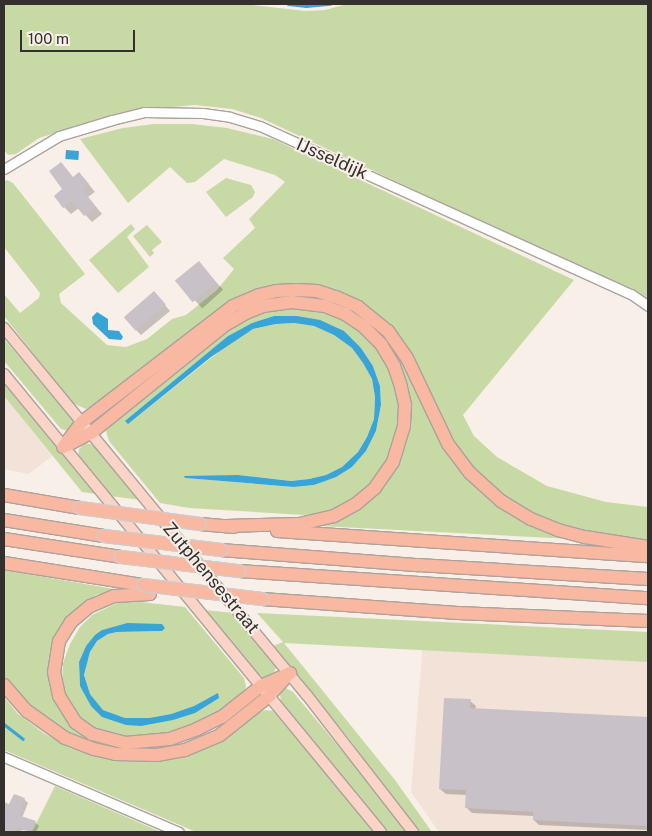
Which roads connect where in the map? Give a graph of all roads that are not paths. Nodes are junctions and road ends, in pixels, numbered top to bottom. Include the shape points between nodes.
1 (4, 168) edge
2 (648, 306) edge
3 (4, 328) edge
4 (4, 374) edge
5 (82, 422) junction
6 (91, 433) junction
7 (63, 447) junction
8 (4, 495) edge
9 (4, 520) edge
10 (226, 526) junction
11 (4, 539) edge
12 (648, 547) edge
13 (648, 556) edge
14 (4, 563) edge
15 (648, 579) edge
16 (147, 589) junction
17 (648, 598) edge
18 (648, 621) edge
19 (290, 673) junction
20 (4, 685) edge
21 (261, 686) junction
22 (269, 696) junction
23 (4, 757) edge
24 (180, 832) edge
25 (381, 832) edge
26 (413, 832) edge

1 - 2 street, IJsseldijk via 59,136 136,114 172,112 230,117 260,126 631,294
3 - 5 main road, Zutphensestraat
4 - 7 main road, Zutphensestraat
5 - 6 main road, Zutphensestraat
5 - 7 highway
5 - 12 highway via 234,306 276,291 317,291 358,307 388,331 407,358 448,444 470,473 501,501 553,528 585,537
6 - 7 highway
6 - 10 highway via 225,325 246,313 273,304 303,302 325,306 356,320 387,353 404,395 402,435 388,471 375,488 356,504 334,516 298,524
6 - 19 main road, Zutphensestraat
7 - 21 main road, Zutphensestraat
8 - 10 highway, bridge
9 - 15 highway, bridge via 221,550
10 - 13 highway
11 - 17 highway, bridge via 121,558 239,572
14 - 16 highway
16 - 18 highway, bridge via 458,612
16 - 21 highway via 99,601 76,616 62,635 54,657 54,680 62,704 75,722 92,734 114,742 170,739 222,717
19 - 21 highway
19 - 22 highway
19 - 26 main road, Zutphensestraat
20 - 22 highway via 27,712 65,738 94,749 137,755 171,754 203,743 232,726
21 - 22 main road, Zutphensestraat
22 - 25 main road, Zutphensestraat
23 - 24 street

